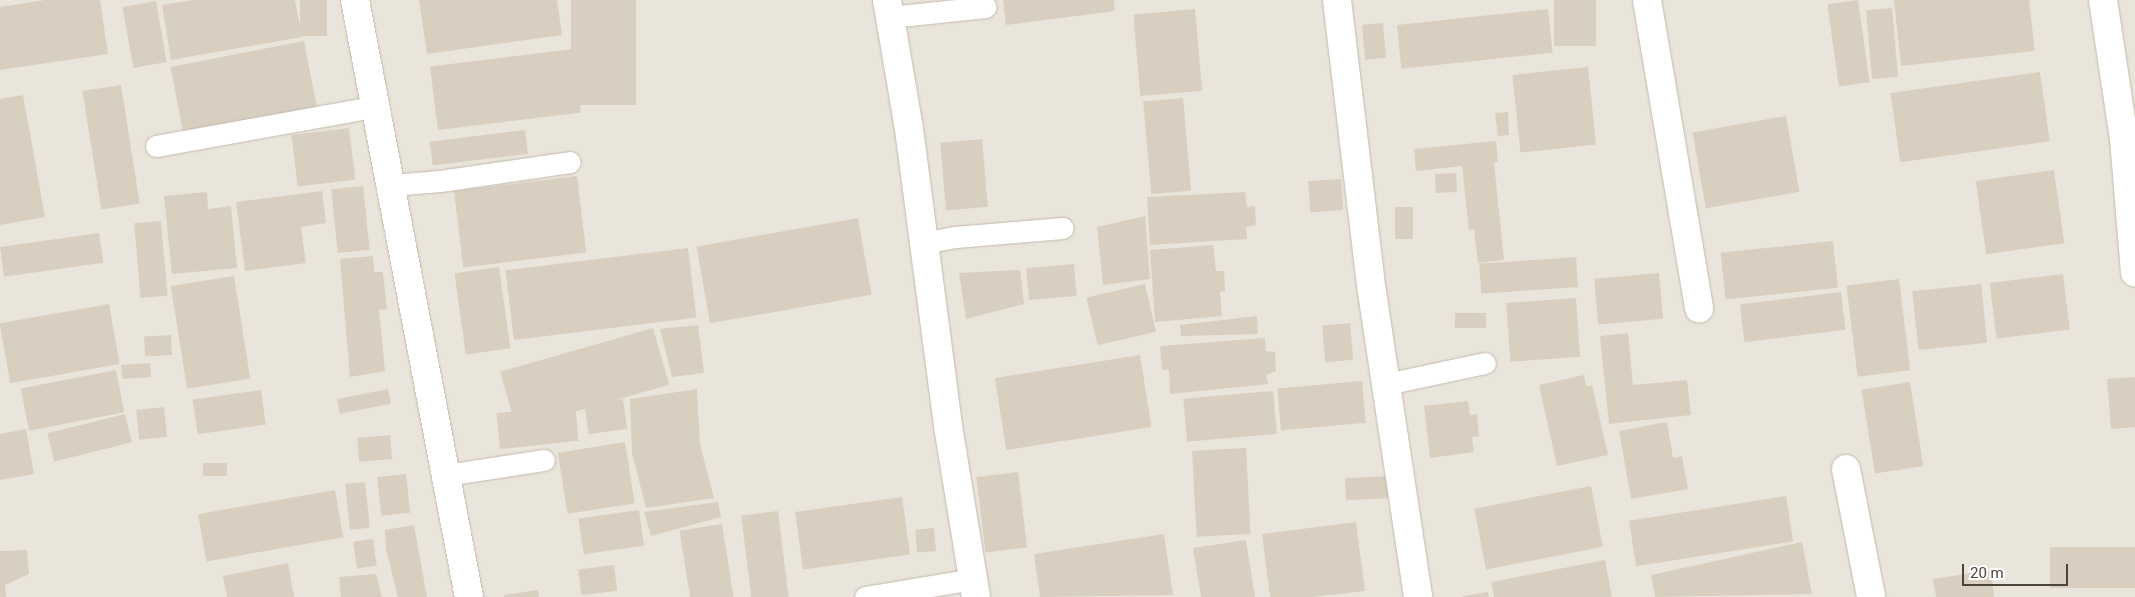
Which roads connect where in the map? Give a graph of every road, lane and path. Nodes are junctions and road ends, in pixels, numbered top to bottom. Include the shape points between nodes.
1 (355, 0) edge
2 (1337, 0) edge
3 (1648, 0) edge
4 (2103, 0) edge
5 (984, 7) dead end
6 (889, 9) edge
7 (373, 106) junction
8 (156, 146) dead end
9 (570, 162) dead end
10 (391, 185) junction
11 (1063, 228) dead end
12 (924, 243) junction
13 (2135, 274) edge
14 (1699, 309) dead end
15 (1485, 363) dead end
16 (1386, 384) junction
17 (544, 460) dead end
18 (1846, 469) dead end
19 (446, 475) junction
20 (975, 588) edge
21 (469, 597) edge
22 (865, 597) edge
23 (1418, 597) edge
24 (1871, 597) edge

1 - 7 street
2 - 16 street
3 - 14 street
4 - 13 street via 2124,139
5 - 6 lane
6 - 12 street
7 - 8 lane
7 - 10 street
9 - 10 lane
10 - 19 street
11 - 12 lane via 955,237
12 - 20 street via 948,426
15 - 16 lane
16 - 23 street
17 - 19 lane
18 - 24 street
19 - 21 street
20 - 22 lane

